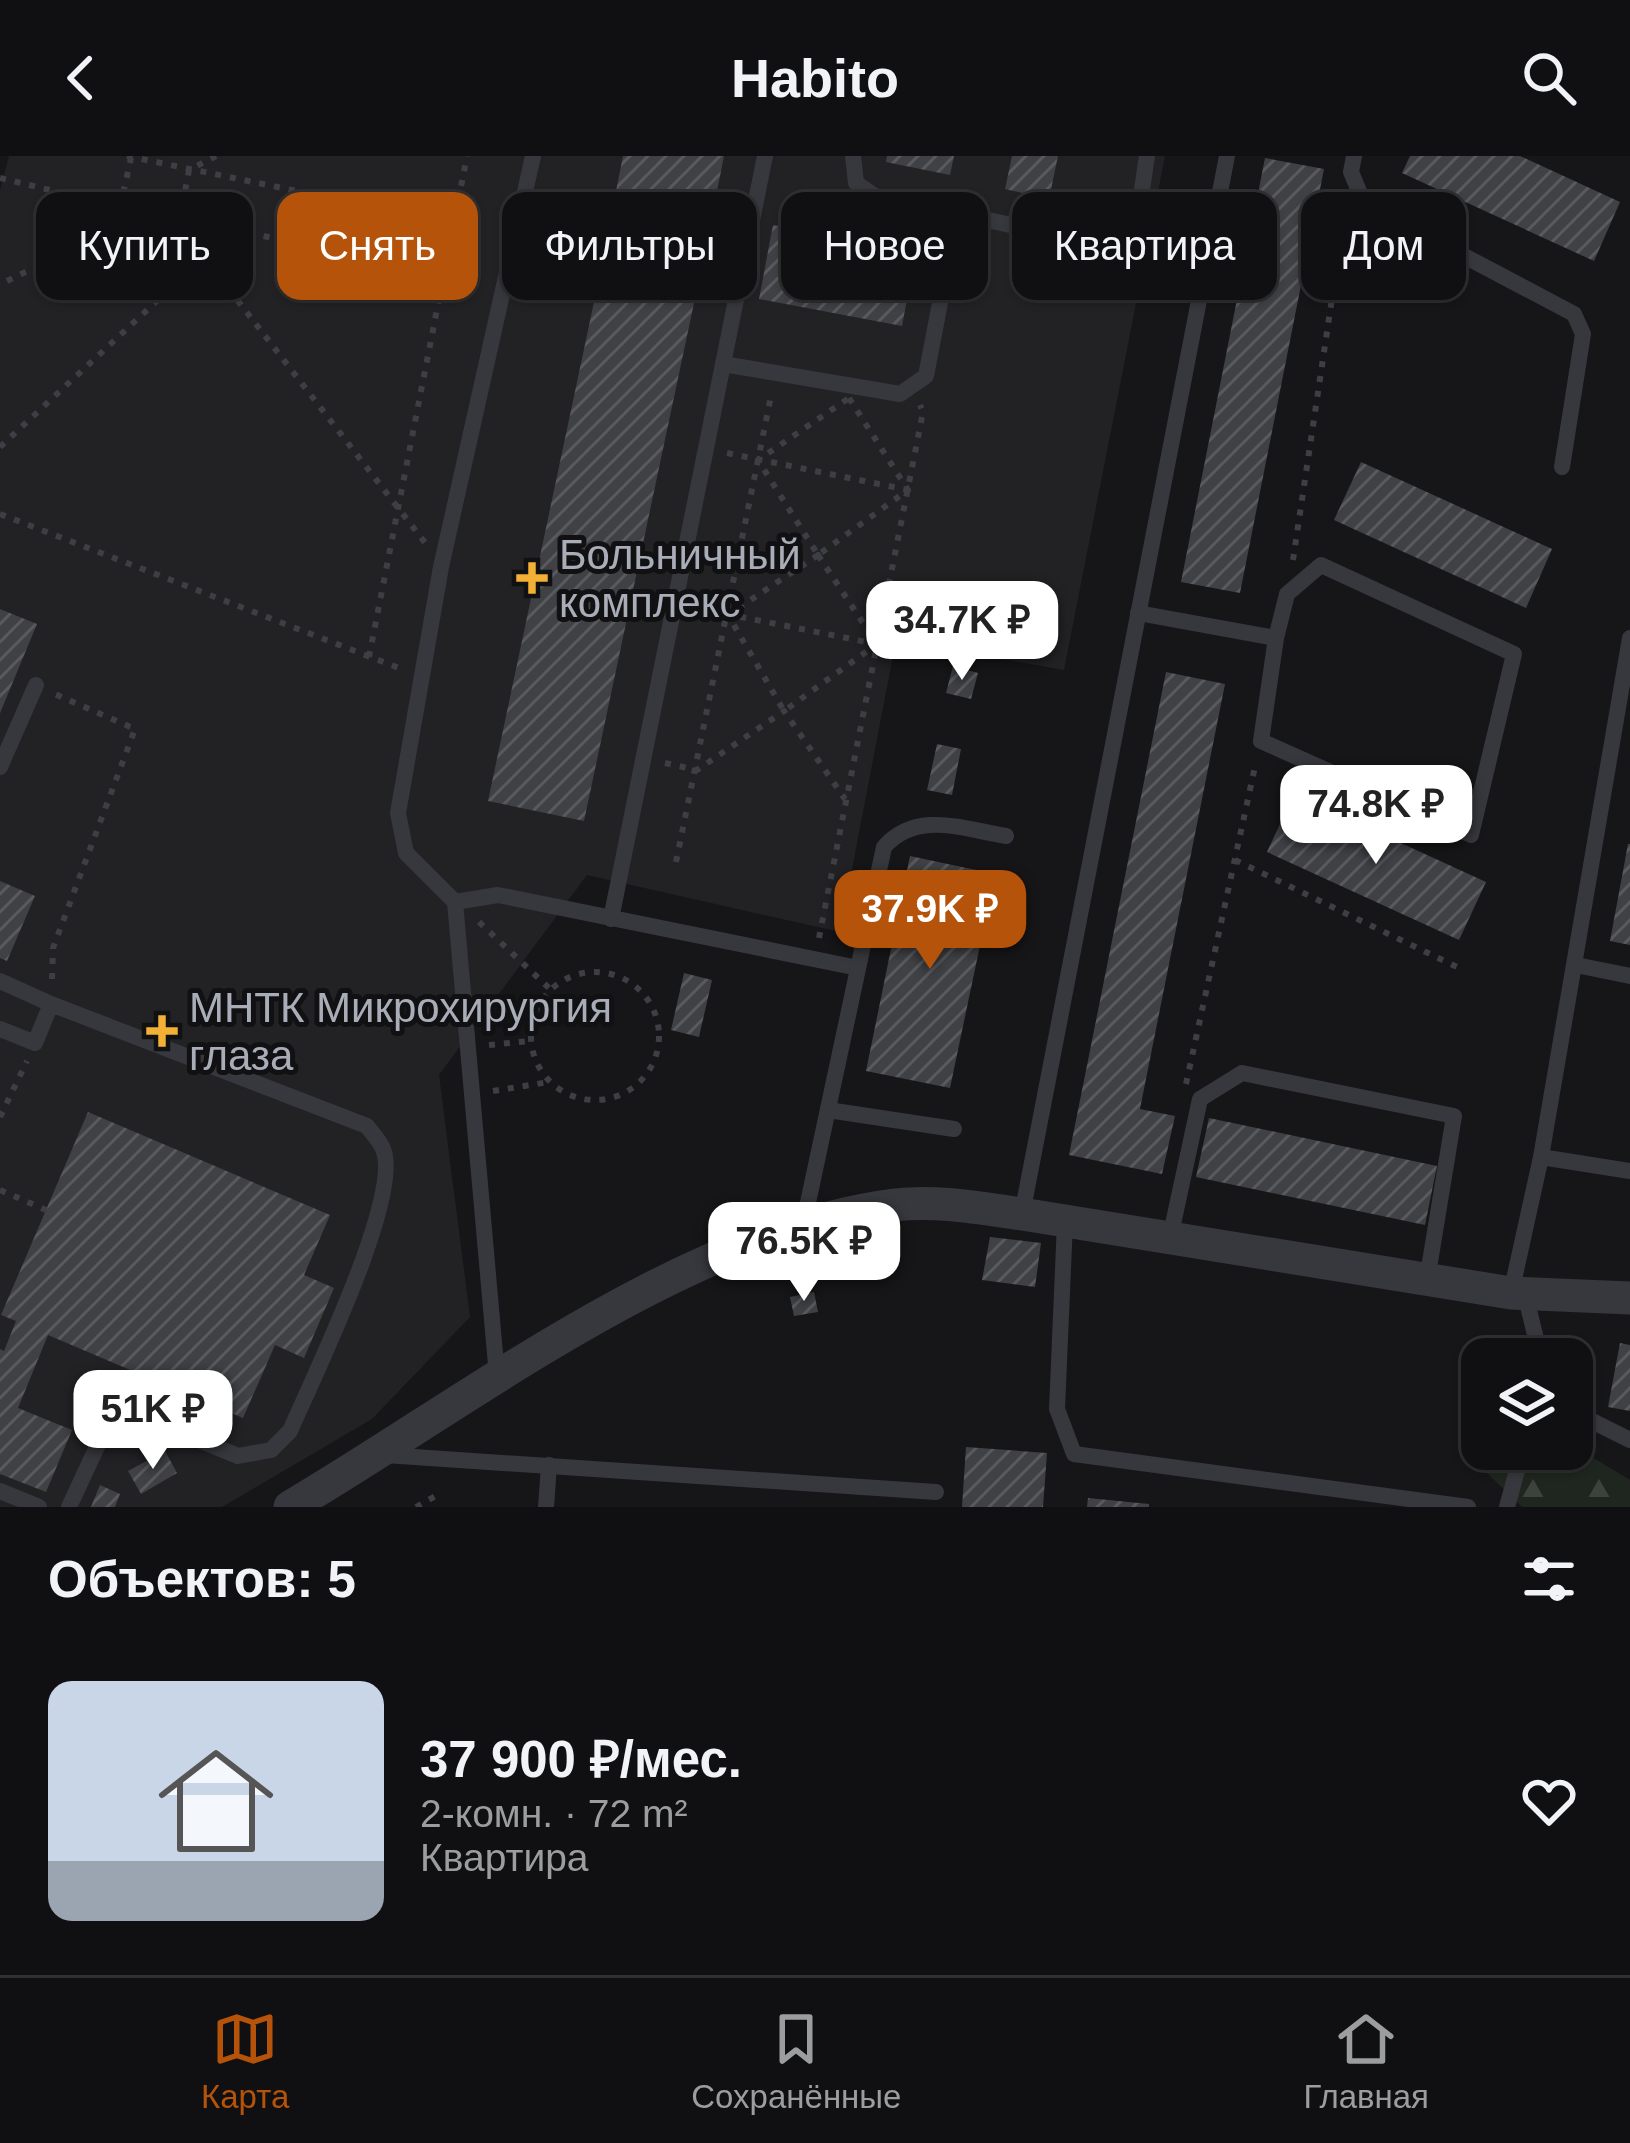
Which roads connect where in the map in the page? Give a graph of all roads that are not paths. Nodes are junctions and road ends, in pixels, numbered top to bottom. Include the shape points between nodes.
1 (533, 156) edge
2 (765, 156) edge
3 (853, 156) edge
4 (1147, 156) edge
5 (1227, 156) edge
6 (1352, 164) edge
7 (1139, 192) edge
8 (1220, 192) edge
9 (1012, 224) edge
10 (941, 300) edge
11 (1198, 300) edge
12 (723, 364) junction
13 (1562, 467) dead end
14 (1138, 613) junction
15 (1276, 638) junction
16 (1630, 638) edge
17 (36, 685) road end
18 (1622, 739) edge
19 (0, 766) edge
20 (1006, 836) dead end
21 (455, 902) junction
22 (611, 919) junction
23 (1576, 965) junction
24 (858, 968) junction
25 (1630, 976) edge
26 (0, 982) edge
27 (51, 1004) junction
28 (0, 1029) edge
29 (828, 1110) junction
30 (954, 1129) dead end
31 (1541, 1157) junction
32 (1630, 1171) edge
33 (1022, 1214) junction
34 (1065, 1222) junction
35 (803, 1226) junction
36 (1170, 1238) junction
37 (1427, 1280) junction
38 (1518, 1293) junction
39 (1630, 1298) edge
40 (1534, 1338) edge
41 (497, 1377) junction
42 (1593, 1422) edge
43 (1630, 1440) edge
44 (378, 1455) junction
45 (549, 1466) junction
46 (1517, 1470) edge
47 (0, 1491) edge
48 (936, 1492) dead end
49 (39, 1507) edge
50 (70, 1507) edge
51 (290, 1507) edge
52 (546, 1507) edge
53 (1468, 1507) edge
54 (1507, 1507) edge

1 - 21 lane via 441,567 398,813 406,853
2 - 12 lane
3 - 9 lane via 852,175 875,196
4 - 7 lane
5 - 8 lane
6 - 13 lane via 1364,203 1574,314 1583,334
10 - 12 lane via 926,376 914,390
11 - 14 lane
12 - 22 lane
14 - 15 lane
14 - 33 lane
15 - 15 lane via 1288,594 1321,565 1514,654 1471,835 1261,741
16 - 18 lane
17 - 19 lane
18 - 23 lane
20 - 24 lane via 925,823 900,829 884,848
21 - 22 lane via 498,895
21 - 41 lane
22 - 24 lane
23 - 25 lane
23 - 31 lane
24 - 29 lane
26 - 27 lane
27 - 28 lane via 35,1042
27 - 50 lane via 367,1126 385,1151 384,1190 365,1255 290,1431 271,1450 238,1456 116,1406
29 - 30 lane
29 - 35 lane
31 - 32 lane
31 - 38 lane
33 - 34 street
33 - 35 street via 893,1205
34 - 36 street
34 - 53 lane via 1057,1409 1074,1454
35 - 41 street via 680,1275
36 - 37 street
36 - 37 lane via 1200,1099 1242,1073 1454,1116
37 - 38 street
38 - 39 street
38 - 40 lane
41 - 44 street
42 - 43 lane
44 - 45 lane
44 - 51 street
45 - 48 lane
45 - 52 lane
46 - 54 lane
47 - 49 lane

